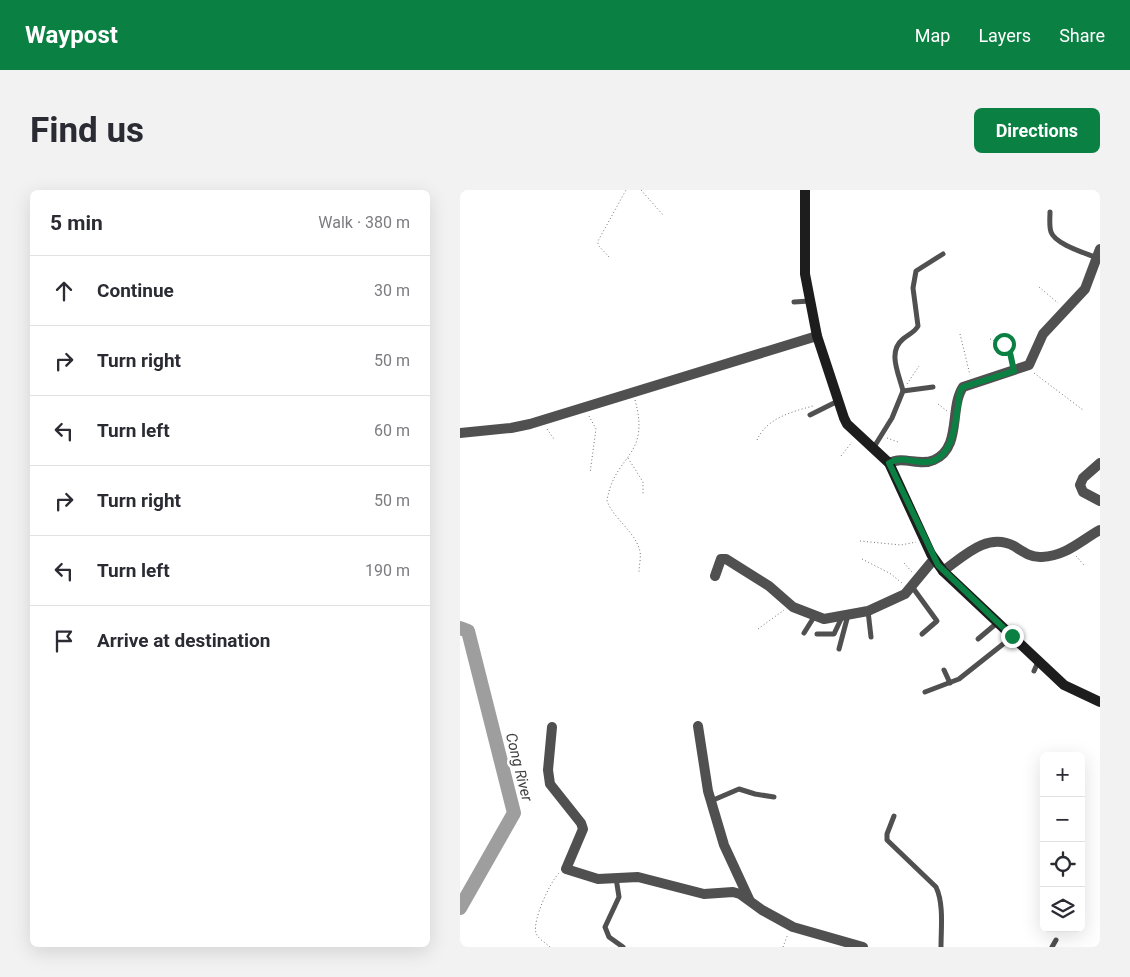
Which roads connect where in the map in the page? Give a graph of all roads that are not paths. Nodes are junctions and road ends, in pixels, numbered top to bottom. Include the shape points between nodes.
1 (805, 190) edge
2 (1050, 212) dead end
3 (1098, 253) edge
4 (943, 254) dead end
5 (810, 301) junction
6 (794, 302) dead end
7 (817, 336) junction
8 (933, 387) dead end
9 (903, 389) junction
10 (838, 400) junction
11 (810, 415) dead end
12 (460, 433) edge
13 (874, 447) junction
14 (889, 463) junction
15 (1100, 463) edge
16 (1100, 501) edge
17 (1098, 534) edge
18 (934, 559) junction
19 (943, 571) junction
20 (715, 576) dead end
21 (911, 590) junction
22 (868, 611) junction
23 (845, 616) junction
24 (814, 617) junction
25 (998, 622) junction
26 (804, 634) dead end
27 (817, 634) dead end
28 (922, 634) dead end
29 (1012, 636) junction
30 (871, 637) dead end
31 (978, 639) dead end
32 (839, 649) dead end
33 (1039, 661) junction
34 (944, 670) dead end
35 (1034, 671) dead end
36 (950, 683) junction
37 (925, 692) dead end
38 (1100, 702) edge
39 (698, 726) dead end
40 (552, 727) dead end
41 (774, 797) dead end
42 (711, 801) junction
43 (894, 816) dead end
44 (616, 878) junction
45 (750, 900) junction
46 (1056, 940) dead end
47 (624, 947) edge
48 (863, 947) edge
49 (942, 947) edge
50 (1052, 947) edge

1 - 5 main road via 804,259
2 - 3 lane via 1052,236 1060,242
3 - 14 street via 1084,289 1043,334 1034,359 1026,367 963,387 951,439 942,455 925,462 901,459
4 - 9 lane via 913,276 918,326 899,343 894,356
5 - 6 lane
5 - 7 main road
7 - 10 main road
7 - 12 street via 541,420 510,428
8 - 9 lane
9 - 13 lane
10 - 11 lane
10 - 13 main road via 847,424
13 - 14 main road
14 - 18 main road
15 - 16 street via 1080,485 1083,492
17 - 19 street via 1072,550 1036,557 998,540 975,548
18 - 19 main road
18 - 21 street
19 - 25 main road
20 - 24 street via 721,559 726,559 769,586 790,605
21 - 22 street
21 - 28 lane via 937,621
22 - 23 street
22 - 30 lane
23 - 24 street
23 - 27 lane via 834,634
23 - 32 lane
24 - 26 lane
25 - 29 main road
25 - 31 lane
29 - 33 main road
29 - 36 lane
33 - 35 lane
33 - 38 main road via 1064,685
34 - 36 lane
36 - 37 lane
39 - 42 street
40 - 44 street via 550,784 583,829 566,869 591,877
41 - 42 lane via 739,789
42 - 45 street via 724,845
43 - 49 lane via 887,840 939,893
44 - 45 street via 638,877 704,894 733,892
44 - 47 lane via 619,897 605,927 609,937
45 - 48 street via 791,926
46 - 50 lane

